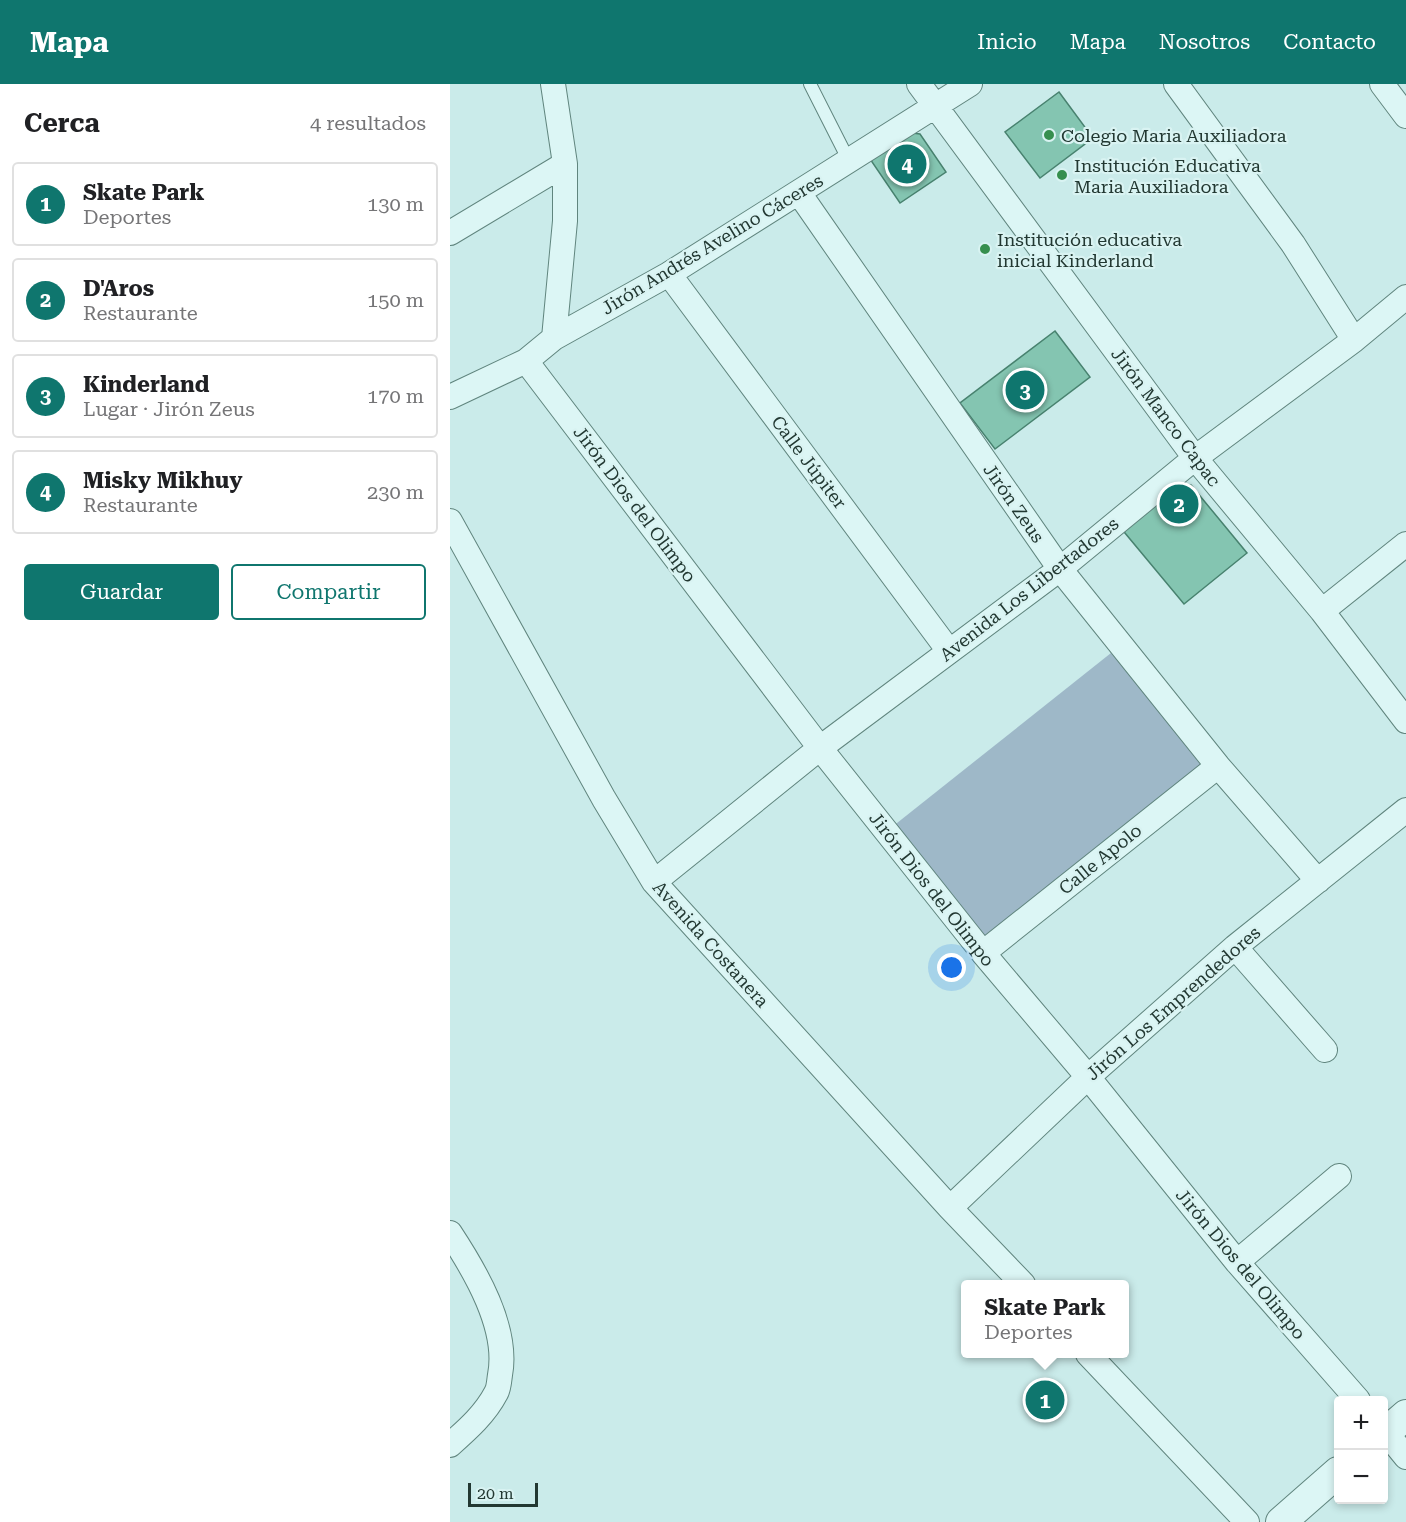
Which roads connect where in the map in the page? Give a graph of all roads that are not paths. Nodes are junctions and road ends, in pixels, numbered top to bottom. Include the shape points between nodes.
1 (553, 84) edge
2 (810, 84) edge
3 (919, 84) edge
4 (970, 84) edge
5 (1176, 84) edge
6 (1382, 84) edge
7 (936, 107) junction
8 (1406, 116) edge
9 (848, 159) junction
10 (565, 164) junction
11 (799, 193) junction
12 (450, 232) edge
13 (669, 274) junction
14 (1406, 297) edge
15 (554, 338) junction
16 (1354, 340) junction
17 (526, 361) junction
18 (450, 397) edge
19 (1195, 458) junction
20 (450, 521) edge
21 (1406, 544) edge
22 (1060, 569) junction
23 (1322, 611) junction
24 (949, 651) junction
25 (1406, 721) edge
26 (820, 748) junction
27 (1218, 766) junction
28 (1406, 810) edge
29 (1318, 880) junction
30 (654, 882) junction
31 (1235, 947) junction
32 (982, 953) junction
33 (1325, 1050) dead end
34 (1088, 1077) junction
35 (1340, 1176) dead end
36 (950, 1208) junction
37 (450, 1233) edge
38 (1237, 1262) junction
39 (1019, 1280) edge
40 (1093, 1358) edge
41 (1354, 1396) edge
42 (1390, 1428) edge
43 (450, 1445) edge
44 (1406, 1457) edge
45 (1334, 1476) edge
46 (1248, 1522) edge
47 (1281, 1522) edge

1 - 10 street
2 - 9 lane
3 - 7 street, Jirón Manco Capac
4 - 7 street, Jirón Andrés Avelino Cáceres
5 - 16 street via 1293,244
6 - 8 street
7 - 9 street, Jirón Andrés Avelino Cáceres
7 - 19 street, Jirón Manco Capac
9 - 11 street, Jirón Andrés Avelino Cáceres
10 - 12 street
10 - 15 street via 565,221
11 - 13 street, Jirón Andrés Avelino Cáceres
11 - 22 street, Jirón Zeus
13 - 15 street, Jirón Andrés Avelino Cáceres
13 - 24 street, Calle Júpiter
14 - 16 street, Avenida Los Libertadores
15 - 17 street, Jirón Andrés Avelino Cáceres
16 - 19 street, Avenida Los Libertadores
17 - 18 street, Jirón Andrés Avelino Cáceres
17 - 26 street, Jirón Dios del Olimpo
19 - 22 street, Avenida Los Libertadores
19 - 23 street, Jirón Manco Capac
20 - 30 street, Avenida Costanera via 598,789
21 - 23 street
22 - 24 street, Avenida Los Libertadores
22 - 27 street, Jirón Zeus
23 - 25 street, Jirón Manco Capac
24 - 26 street, Avenida Los Libertadores
26 - 30 street, Avenida Los Libertadores
26 - 32 street, Jirón Dios del Olimpo
27 - 29 street, Jirón Zeus
27 - 32 street, Calle Apolo
28 - 29 street, Jirón Los Emprendedores
29 - 31 street, Jirón Los Emprendedores
30 - 36 street, Avenida Costanera
31 - 33 street
31 - 34 street, Jirón Los Emprendedores
32 - 34 street, Jirón Dios del Olimpo
34 - 36 street, Jirón Los Emprendedores
34 - 38 street, Jirón Dios del Olimpo
35 - 38 street
36 - 39 street, Avenida Costanera
37 - 43 street via 480,1284 495,1322 503,1359 497,1391 475,1423
38 - 41 street, Jirón Dios del Olimpo
40 - 46 street
42 - 44 street
45 - 47 street

